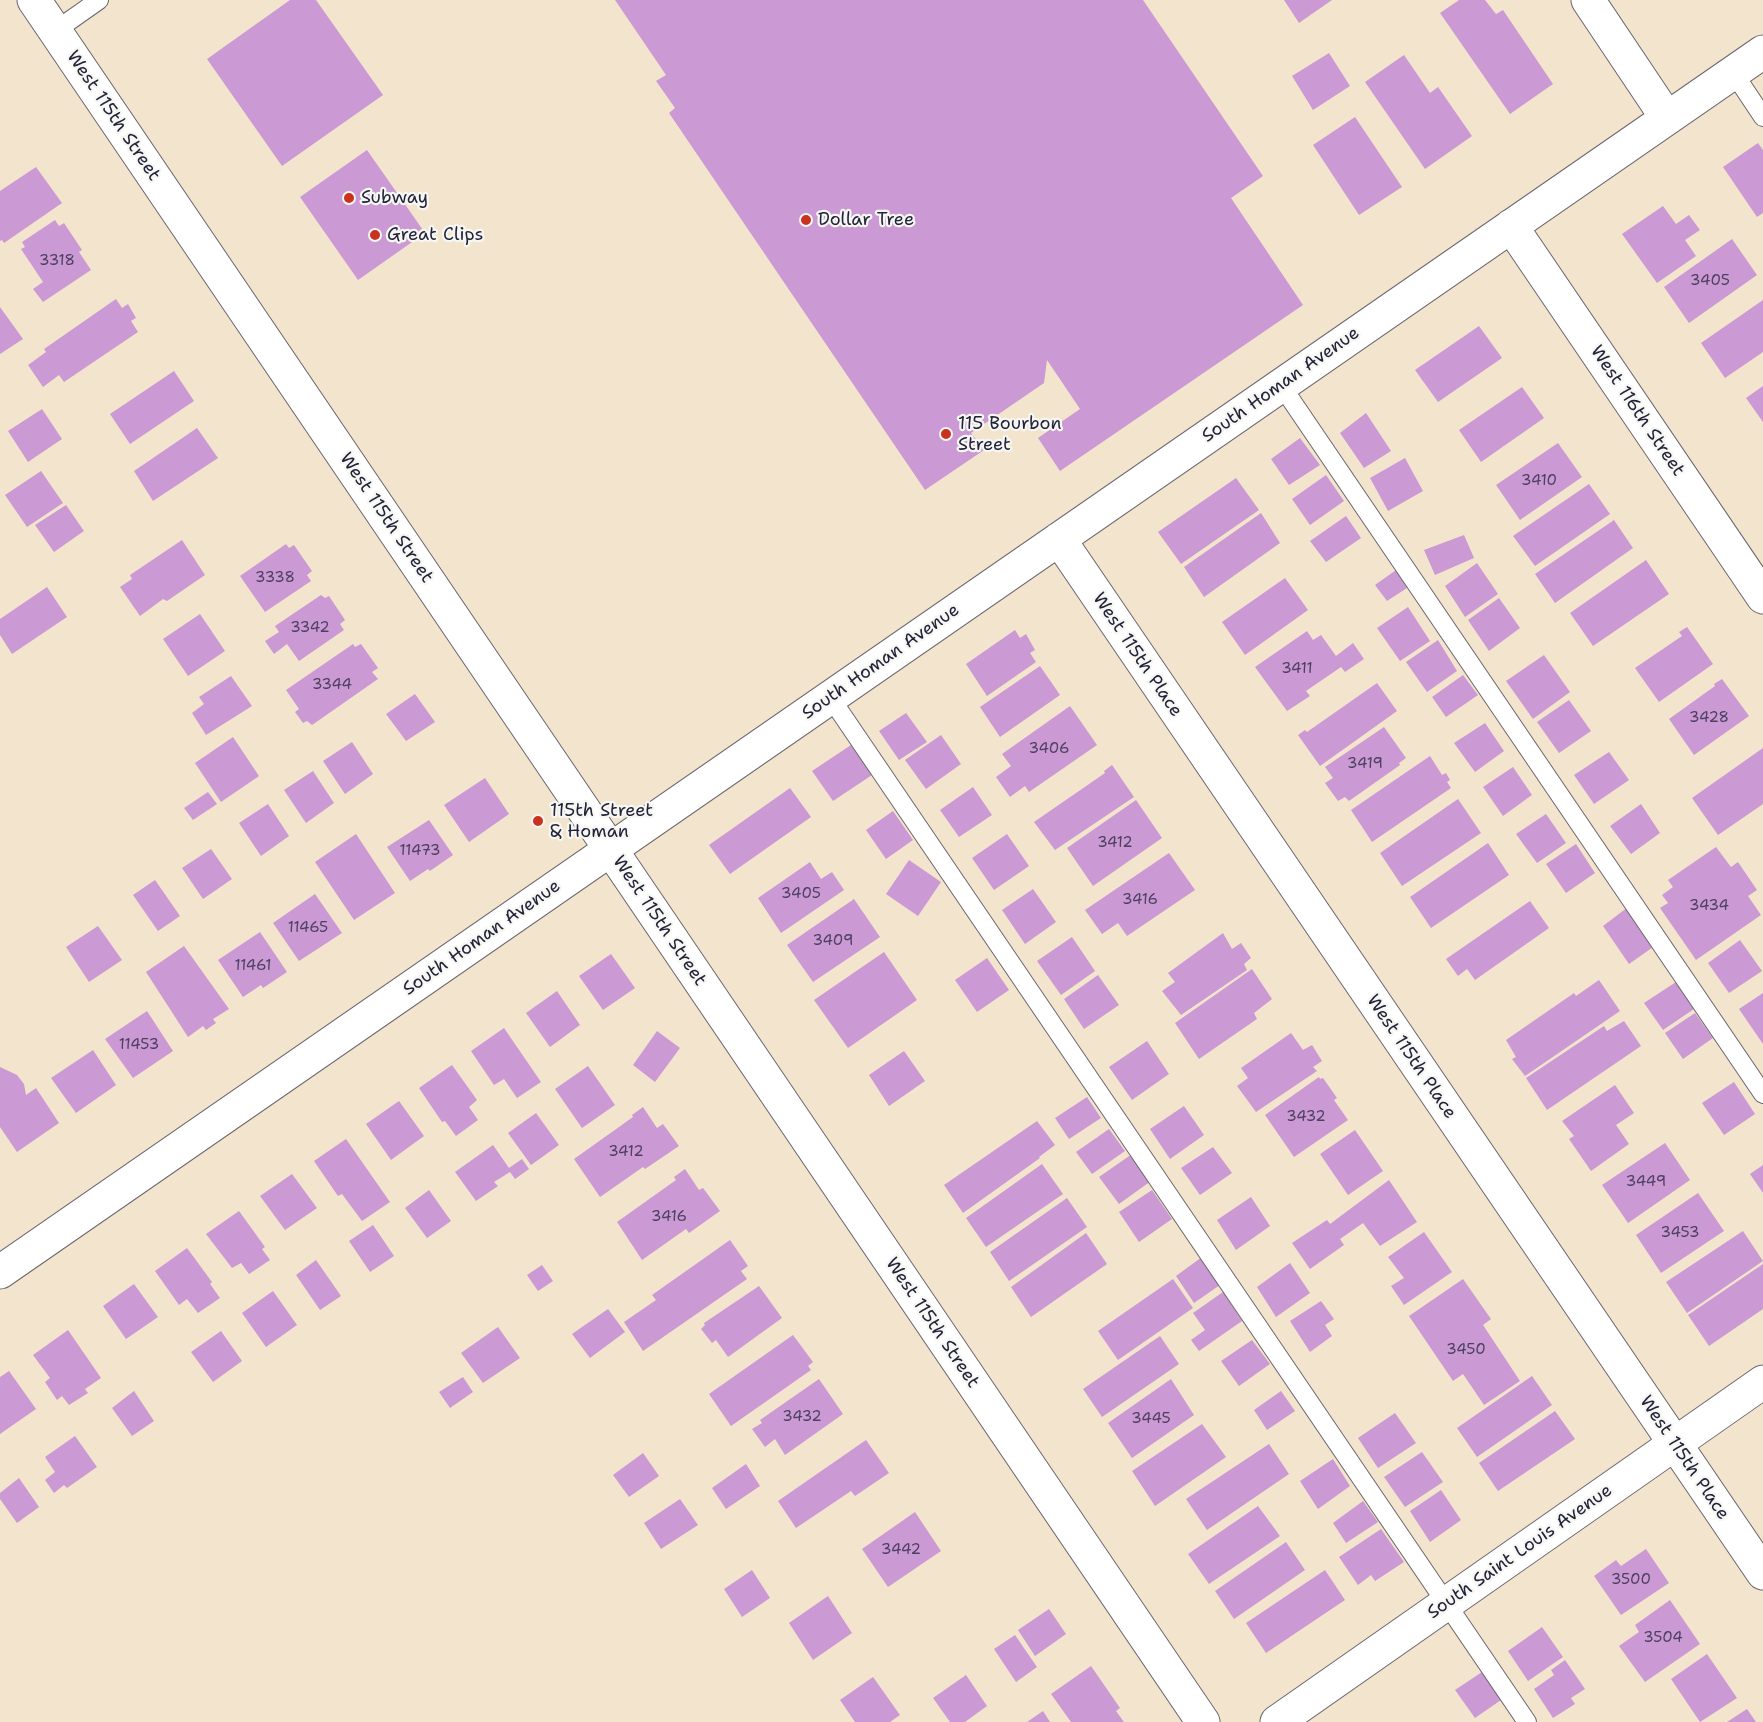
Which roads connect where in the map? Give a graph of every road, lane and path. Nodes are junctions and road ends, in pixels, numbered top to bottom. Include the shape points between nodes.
1 (34, 0) edge
2 (99, 0) edge
3 (1588, 0) edge
4 (55, 31) junction
5 (1763, 52) edge
6 (1733, 72) junction
7 (1763, 117) edge
8 (1667, 118) junction
9 (1511, 226) junction
10 (1281, 385) junction
11 (1059, 539) junction
12 (1763, 597) edge
13 (830, 697) junction
14 (611, 849) junction
15 (1763, 1094) edge
16 (0, 1272) edge
17 (1763, 1382) edge
18 (1674, 1444) junction
19 (1763, 1574) edge
20 (1446, 1604) junction
21 (1203, 1722) edge
22 (1277, 1722) edge
23 (1527, 1722) edge

1 - 4 street, West 115th Street
2 - 4 lane
3 - 8 street
4 - 14 street, West 115th Street
5 - 6 street, South Homan Avenue
6 - 7 lane
6 - 8 street, South Homan Avenue
8 - 9 street, South Homan Avenue
9 - 10 street, South Homan Avenue
9 - 12 street, West 116th Street
10 - 11 street, South Homan Avenue
10 - 15 lane
11 - 13 street, South Homan Avenue
11 - 18 street, West 115th Place
13 - 14 street, South Homan Avenue
13 - 20 lane
14 - 16 street, South Homan Avenue
14 - 21 street, West 115th Street
17 - 18 street, South Saint Louis Avenue
18 - 19 street, West 115th Place
18 - 20 street, South Saint Louis Avenue
20 - 22 street, South Saint Louis Avenue
20 - 23 lane

